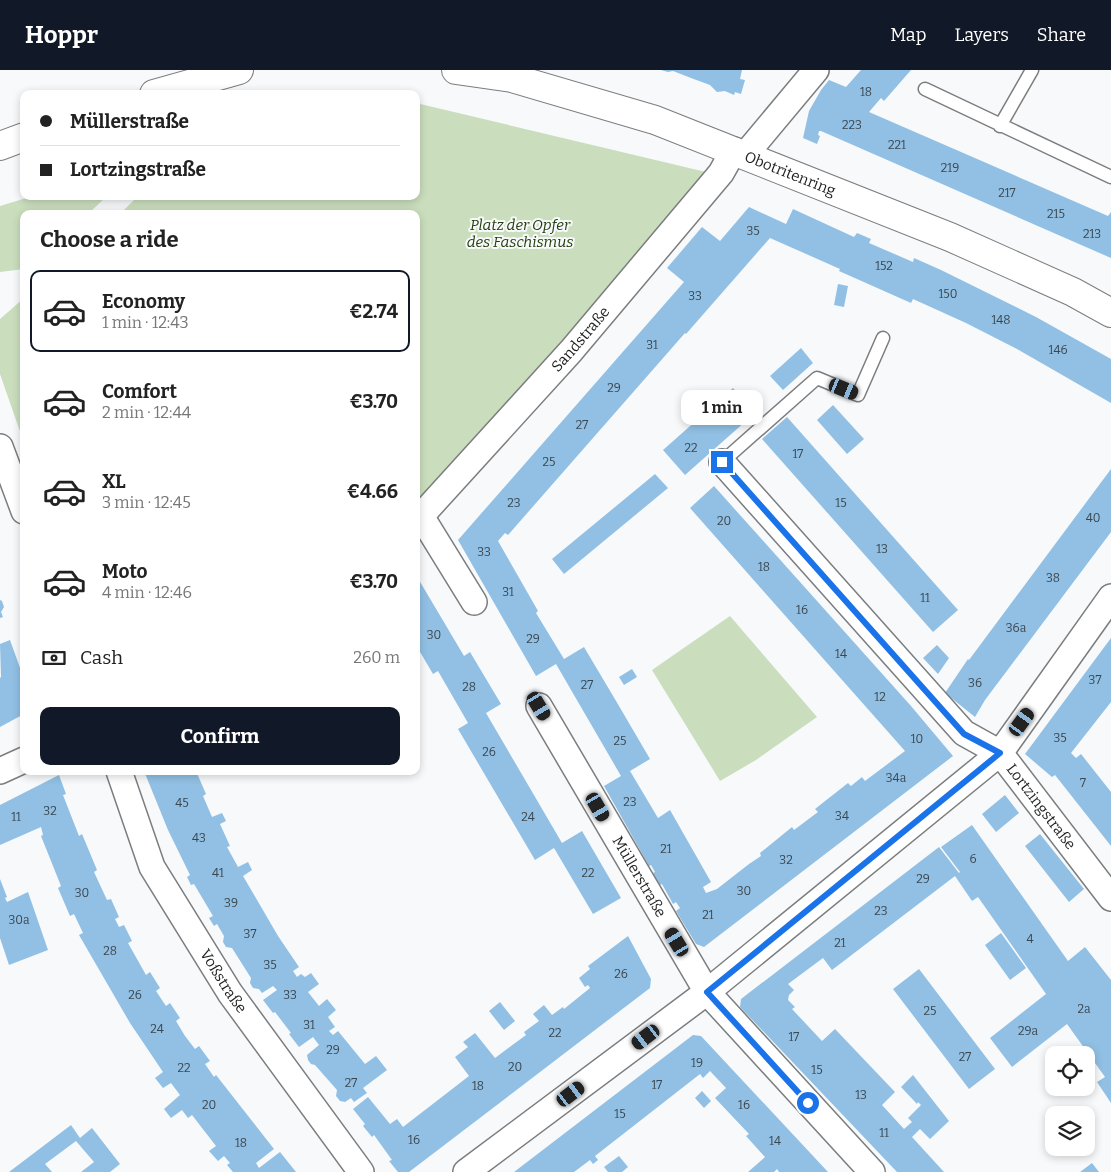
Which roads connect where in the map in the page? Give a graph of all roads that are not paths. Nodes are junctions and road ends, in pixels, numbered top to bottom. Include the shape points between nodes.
1 (240, 70) edge
2 (456, 70) edge
3 (816, 70) edge
4 (1032, 70) edge
5 (925, 89) dead end
6 (168, 90) edge
7 (1000, 126) junction
8 (20, 138) edge
9 (0, 146) edge
10 (740, 153) junction
11 (1111, 177) edge
12 (1111, 314) edge
13 (882, 338) dead end
14 (0, 447) edge
15 (722, 462) joint
16 (20, 500) edge
17 (420, 517) edge
18 (420, 520) edge
19 (1111, 597) edge
20 (474, 602) dead end
21 (539, 706) dead end
22 (1000, 753) junction
23 (20, 762) edge
24 (0, 772) edge
25 (120, 775) edge
26 (1111, 898) edge
27 (707, 992) junction
28 (361, 1172) edge
29 (466, 1172) edge
30 (872, 1172) edge

1 - 6 street
2 - 10 street, Obotritenring via 512,78 655,120
3 - 10 street, Sandstraße
4 - 7 lane
5 - 7 lane
7 - 11 lane
8 - 9 street
10 - 12 street, Obotritenring via 950,237 1073,292
10 - 17 street, Sandstraße via 571,352
13 - 15 lane via 858,395 817,378
14 - 16 street
15 - 22 street, Lortzingstraße via 964,734
18 - 20 street
19 - 22 street
21 - 27 street, Müllerstraße
22 - 26 street, Lortzingstraße
22 - 27 street
23 - 24 street
25 - 28 street, Voßstraße via 152,867 230,993
27 - 29 street
27 - 30 street, Müllerstraße

